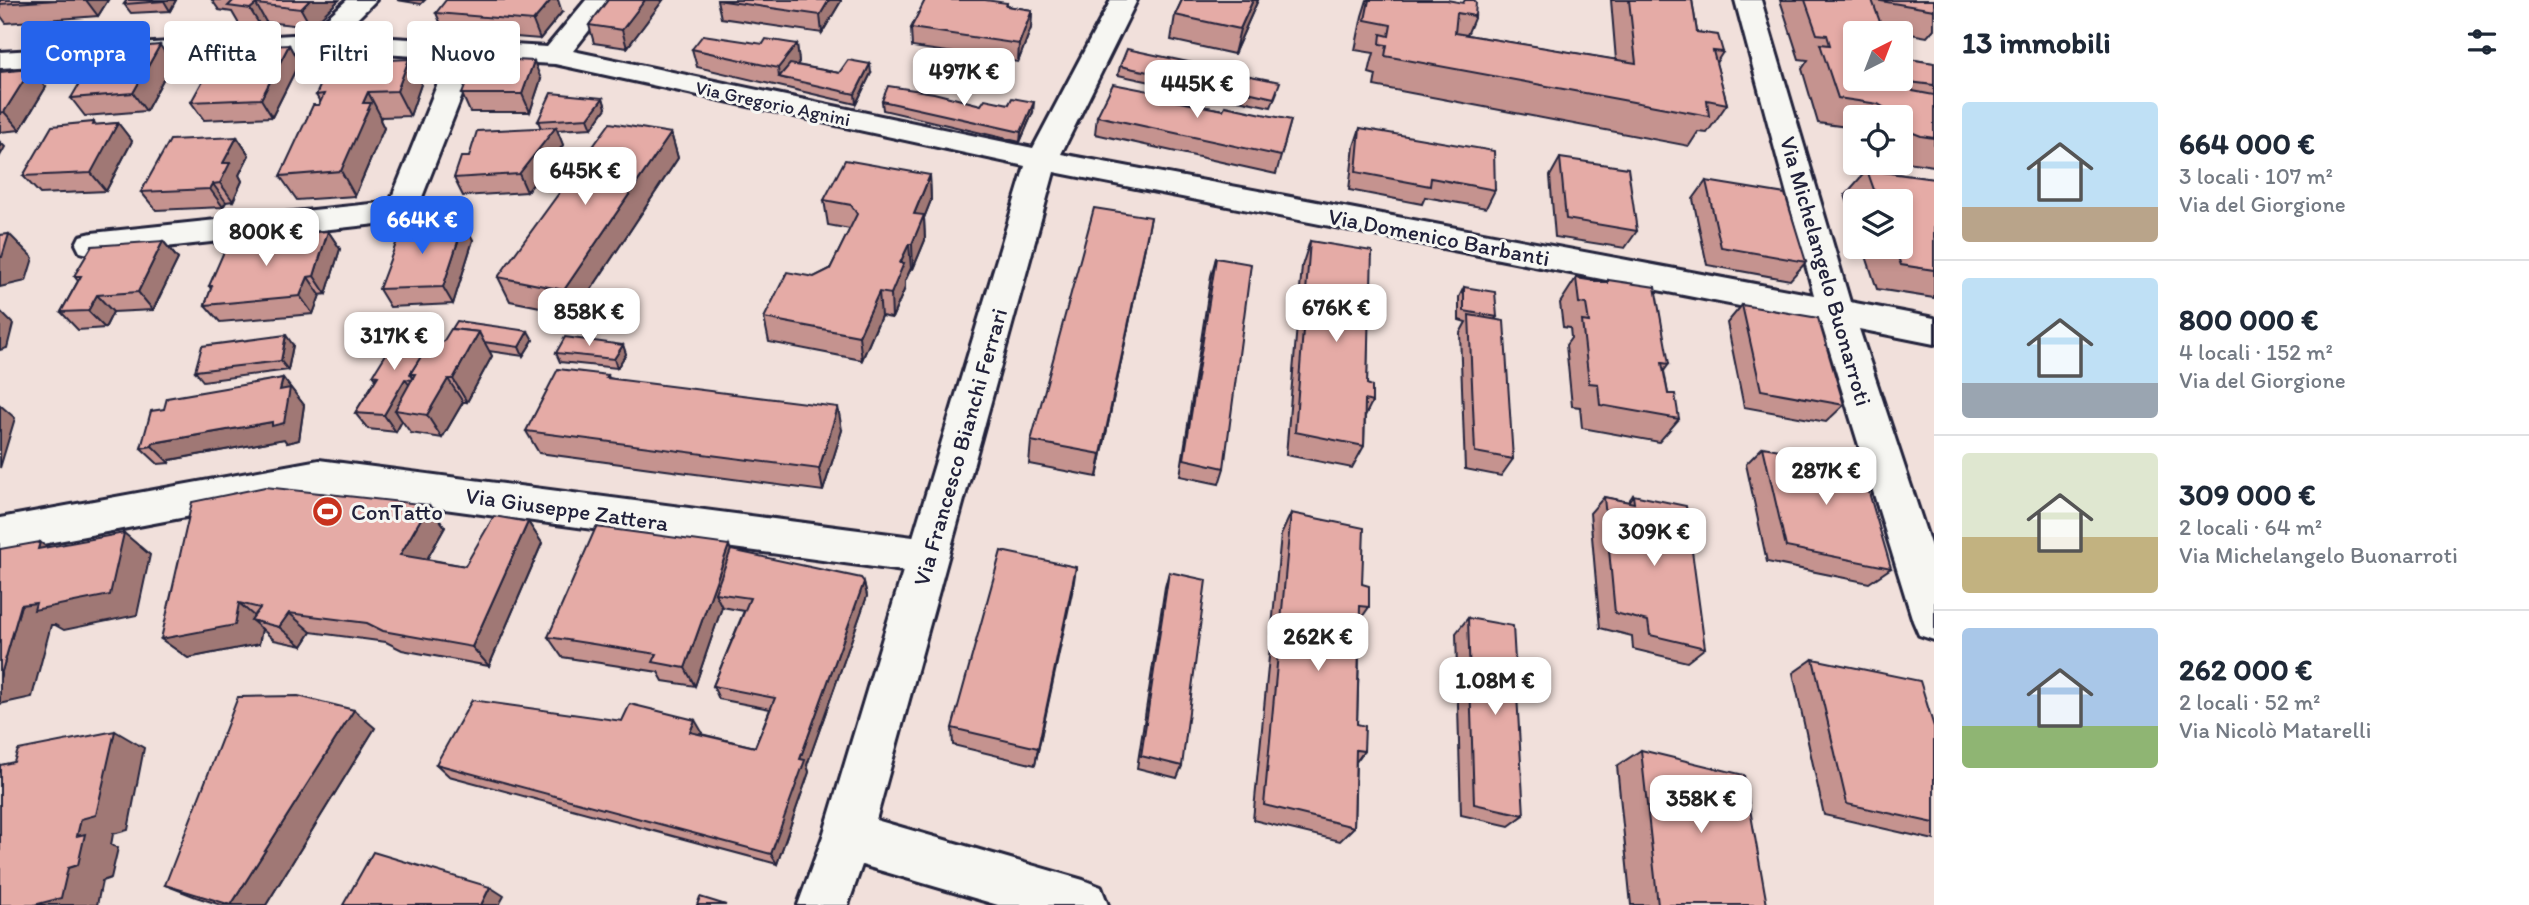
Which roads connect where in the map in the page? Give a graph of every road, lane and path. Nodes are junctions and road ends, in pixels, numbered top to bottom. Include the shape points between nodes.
1 (363, 0) edge
2 (600, 0) edge
3 (1124, 0) edge
4 (1748, 0) edge
5 (340, 21) edge
6 (295, 43) edge
7 (520, 53) edge
8 (555, 56) junction
9 (0, 60) edge
10 (452, 84) edge
11 (1042, 160) junction
12 (92, 244) edge
13 (1836, 313) junction
14 (1934, 331) edge
15 (0, 535) edge
16 (929, 557) junction
17 (1934, 621) edge
18 (847, 836) junction
19 (823, 905) edge
20 (1083, 905) edge

1 - 5 street
2 - 8 street
3 - 11 street, Via Francesco Bianchi Ferrari
4 - 13 street, Via Michelangelo Buonarroti
6 - 9 street, Via Gregorio Agnini
7 - 8 street, Via Gregorio Agnini
8 - 11 street, Via Gregorio Agnini
10 - 12 street via 402,212
11 - 13 street, Via Domenico Barbanti
11 - 16 street, Via Francesco Bianchi Ferrari
13 - 14 street, Via Domenico Barbanti
13 - 17 street, Via Michelangelo Buonarroti
15 - 16 street, Via Giuseppe Zattera via 319,476
16 - 18 street, Via Francesco Bianchi Ferrari
18 - 19 street, Via Francesco Bianchi Ferrari
18 - 20 street

